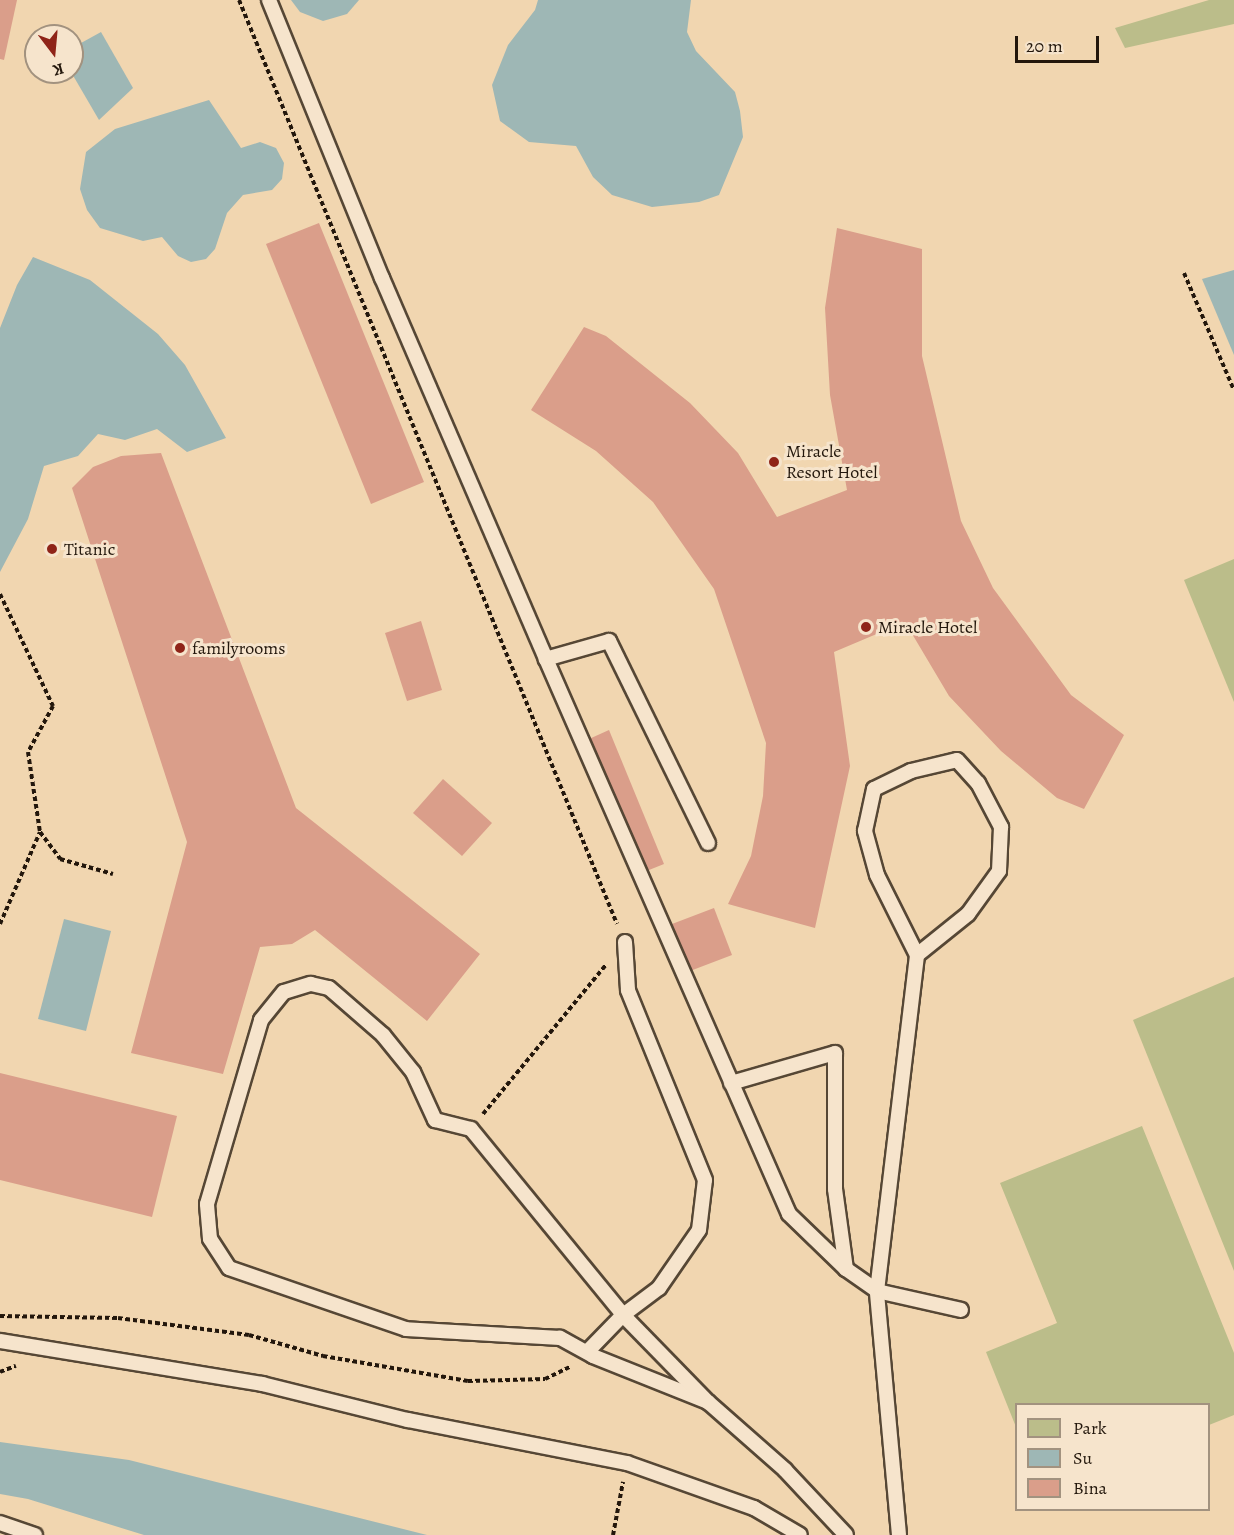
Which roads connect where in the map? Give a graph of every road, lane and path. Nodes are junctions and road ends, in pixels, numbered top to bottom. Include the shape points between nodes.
1 (239, 0) edge
2 (269, 0) edge
3 (1184, 273) dead end
4 (1234, 390) edge
5 (0, 594) edge
6 (546, 659) junction
7 (40, 832) junction
8 (708, 843) dead end
9 (113, 874) dead end
10 (0, 924) edge
11 (625, 942) junction
12 (917, 955) junction
13 (731, 1083) junction
14 (471, 1128) junction
15 (846, 1269) junction
16 (877, 1291) junction
17 (961, 1310) dead end
18 (623, 1315) junction
19 (0, 1317) edge
20 (0, 1341) edge
21 (590, 1354) junction
22 (708, 1402) junction
23 (627, 1463) junction
24 (0, 1524) edge
25 (35, 1535) edge
26 (613, 1535) edge
27 (800, 1535) edge
28 (846, 1535) edge
29 (899, 1535) edge

1 - 11 path
2 - 6 lane via 382,278
3 - 4 path
5 - 7 path via 53,705 28,752
6 - 8 lane via 609,641
6 - 13 lane
7 - 9 path via 60,859
7 - 10 path
11 - 14 path
11 - 18 lane via 628,990 705,1180 699,1230 659,1288
12 - 12 lane via 877,875 865,831 874,789 911,771 957,760 978,783 1001,827 999,871 968,914
12 - 16 lane
13 - 15 lane via 789,1214
13 - 15 lane via 835,1053 835,1189
14 - 18 lane
14 - 21 lane via 435,1120 405,1063 383,1035 329,988 311,984 284,992 261,1020 207,1204 210,1239 229,1268 406,1329 560,1338
15 - 16 lane
16 - 17 lane
16 - 29 lane
18 - 21 lane
18 - 22 lane
19 - 21 path via 118,1318 249,1335 323,1356 468,1381 545,1379
20 - 23 lane via 262,1384 408,1420
21 - 22 lane
22 - 28 lane via 785,1470
23 - 26 path
23 - 27 lane via 753,1508
24 - 25 lane

